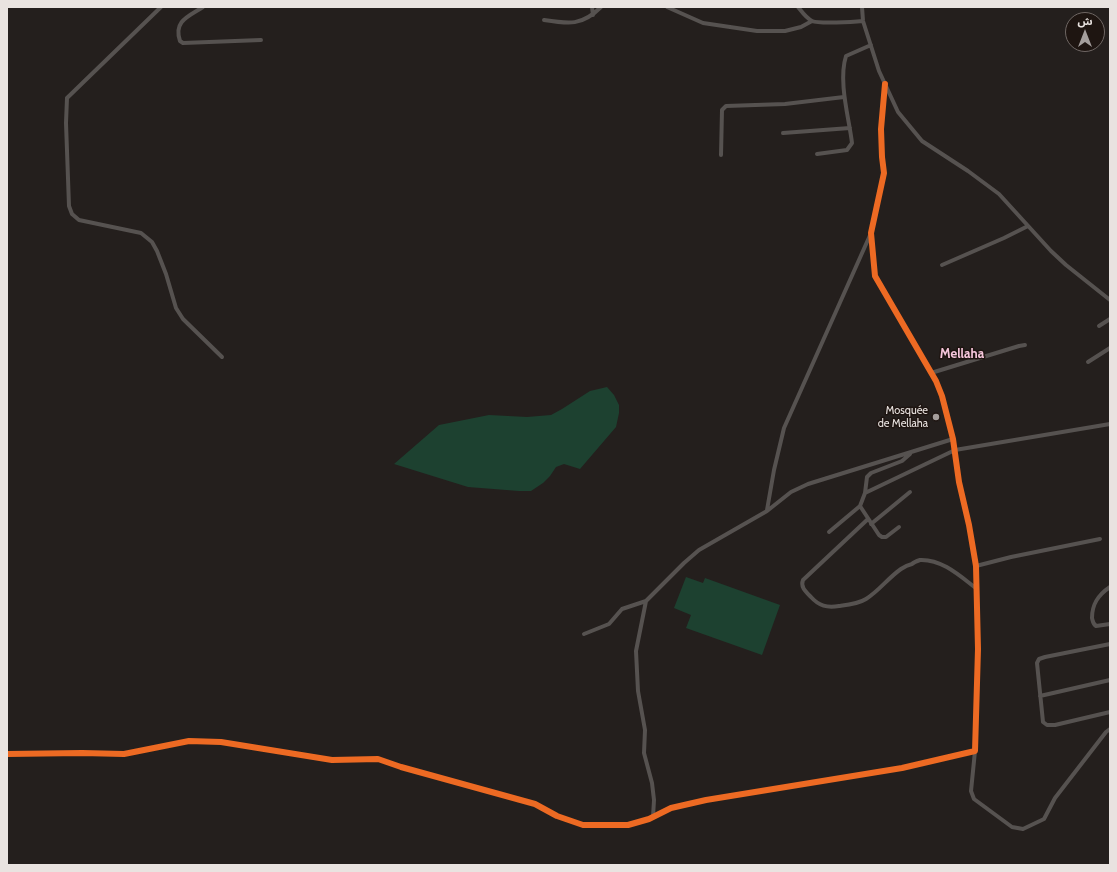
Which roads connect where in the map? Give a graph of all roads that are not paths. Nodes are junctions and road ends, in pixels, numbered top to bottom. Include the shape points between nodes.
1 (161, 7) edge
2 (203, 7) edge
3 (592, 7) edge
4 (601, 7) edge
5 (667, 7) edge
6 (798, 7) edge
7 (862, 7) edge
8 (593, 15) junction
9 (544, 20) dead end
10 (812, 21) junction
11 (863, 21) junction
12 (262, 40) dead end
13 (871, 45) junction
14 (885, 84) junction
15 (844, 97) junction
16 (850, 128) junction
17 (783, 133) dead end
18 (817, 154) dead end
19 (721, 155) dead end
20 (1028, 226) junction
21 (871, 233) junction
22 (942, 265) dead end
23 (1110, 300) edge
24 (1110, 319) edge
25 (1099, 326) dead end
26 (1025, 345) dead end
27 (1110, 348) edge
28 (222, 357) dead end
29 (1088, 362) dead end
30 (931, 373) junction
31 (1110, 424) edge
32 (953, 439) junction
33 (955, 450) junction
34 (912, 453) junction
35 (910, 492) dead end
36 (865, 493) junction
37 (860, 506) junction
38 (767, 510) junction
39 (868, 519) junction
40 (872, 524) junction
41 (899, 527) dead end
42 (829, 532) dead end
43 (1100, 540) dead end
44 (976, 566) junction
45 (1110, 587) edge
46 (977, 589) junction
47 (646, 601) junction
48 (1110, 624) edge
49 (584, 634) dead end
50 (1110, 644) edge
51 (1110, 680) edge
52 (1040, 696) junction
53 (1110, 712) edge
54 (1110, 730) edge
55 (975, 751) junction
56 (7, 754) edge
57 (653, 817) junction

1 - 28 street via 67,98 69,206 72,214 79,220 141,233 152,242 166,274 176,308 183,319
2 - 12 street via 181,21 178,26 180,42
3 - 8 street
4 - 8 street
5 - 10 street via 703,23 757,31 785,31
6 - 10 street
7 - 11 street
8 - 9 street via 581,21 566,23
10 - 11 street
11 - 13 street
13 - 14 street
13 - 15 street via 846,56 843,63
14 - 20 street via 898,112 922,142 999,194
14 - 21 street via 881,129 884,173
15 - 16 street
15 - 19 street via 785,104 726,106 722,110
16 - 17 street
16 - 18 street via 852,143 847,150
20 - 22 street
20 - 23 street via 1066,265
21 - 30 street via 875,276
21 - 38 street via 784,428
24 - 25 street
26 - 30 street
27 - 29 street
30 - 32 street via 942,396
31 - 33 street
32 - 33 street
32 - 34 street
33 - 36 street
33 - 44 street
34 - 36 street via 902,461 871,473 867,477
34 - 38 street via 808,484 791,492
35 - 40 street
36 - 37 street
37 - 39 street
37 - 42 street
38 - 47 street via 699,550
39 - 40 street
39 - 46 street via 802,580 802,588 816,603 833,607 865,600 901,569 918,560 942,564
40 - 41 street via 882,537 886,537
43 - 44 street
44 - 46 street
45 - 48 street via 1097,599 1092,611 1092,621 1096,626
46 - 55 street
47 - 49 street via 622,609 609,624
47 - 57 street via 636,651 638,691 645,730 644,752 654,800
50 - 52 street via 1038,659
51 - 52 street
52 - 53 street via 1043,722 1047,725
54 - 55 street via 1055,798 1044,818 1023,829 1012,827 974,799 971,791
55 - 57 street via 902,768 706,800 671,808
56 - 57 street via 124,754 189,740 221,742 332,760 378,759 535,804 557,816 583,825 628,825

